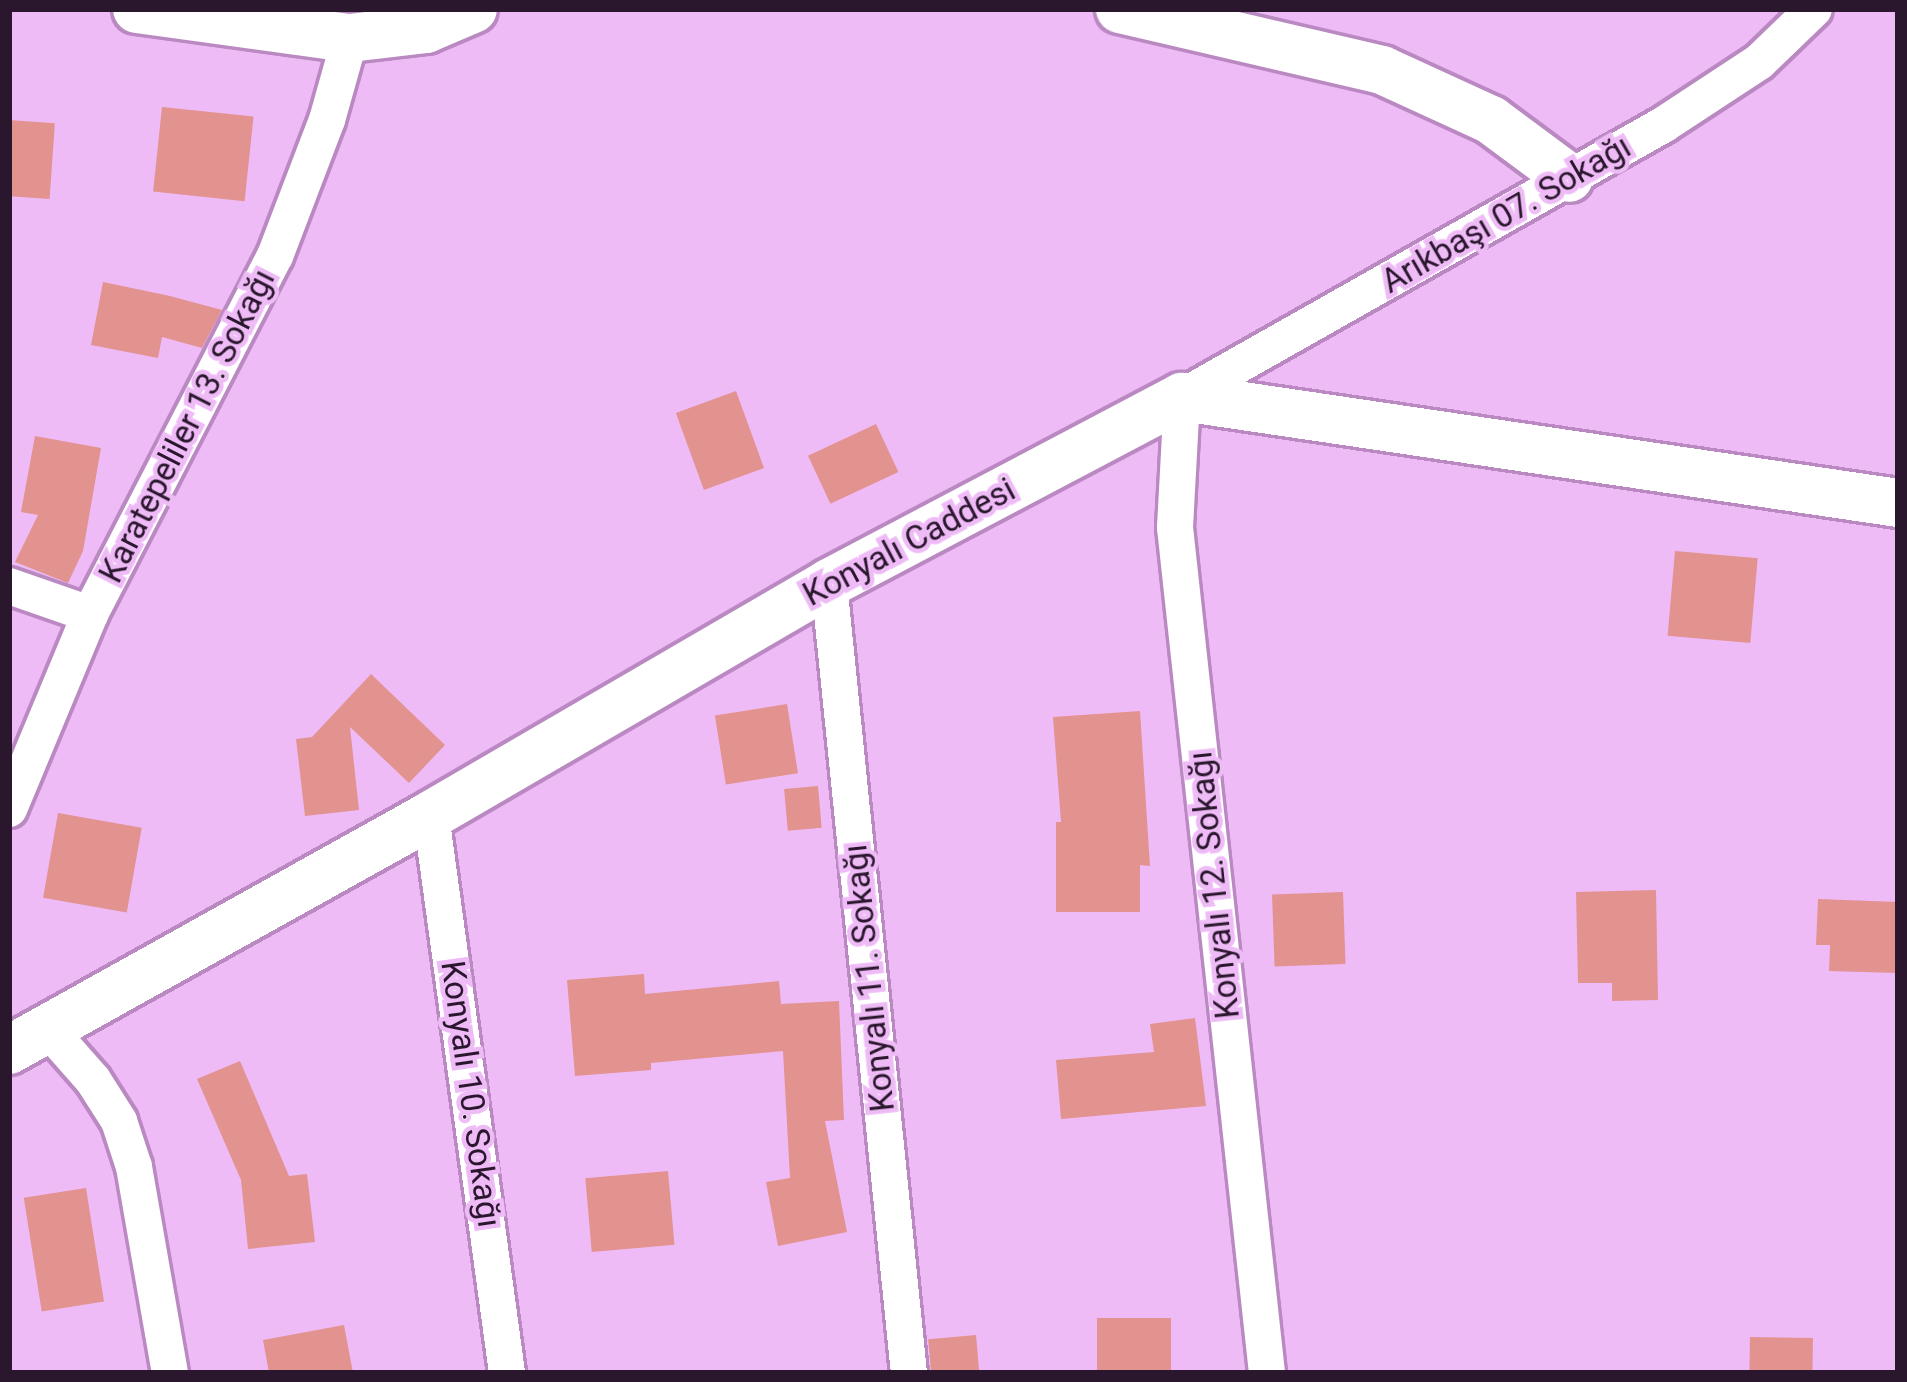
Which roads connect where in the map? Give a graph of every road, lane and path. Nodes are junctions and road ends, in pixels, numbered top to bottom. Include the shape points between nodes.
1 (137, 9) edge
2 (472, 9) edge
3 (1120, 9) edge
4 (1814, 9) edge
5 (350, 38) junction
6 (1569, 178) junction
7 (1182, 397) junction
8 (1898, 502) edge
9 (829, 583) junction
10 (9, 586) edge
11 (90, 614) junction
12 (9, 809) edge
13 (431, 815) junction
14 (29, 1040) edge
15 (170, 1373) edge
16 (507, 1373) edge
17 (909, 1373) edge
18 (1268, 1373) edge

1 - 5 street
2 - 5 street via 426,29
3 - 6 street via 1382,70 1491,120
4 - 6 street, Arıkbaşı 07. Sokağı via 1759,62
5 - 11 street, Karatepeliler 13. Sokağı via 274,256
6 - 7 street, Arıkbaşı 07. Sokağı
7 - 8 street
7 - 9 street, Konyalı Caddesi
7 - 18 street, Konyalı 12. Sokağı via 1174,527
9 - 13 street, Konyalı Caddesi
9 - 17 street, Konyalı 11. Sokağı
10 - 11 street
11 - 12 street, Karatepeliler 13. Sokağı
13 - 14 street, Konyalı Caddesi
13 - 16 street, Konyalı 10. Sokağı
14 - 15 street via 93,1080 119,1121

